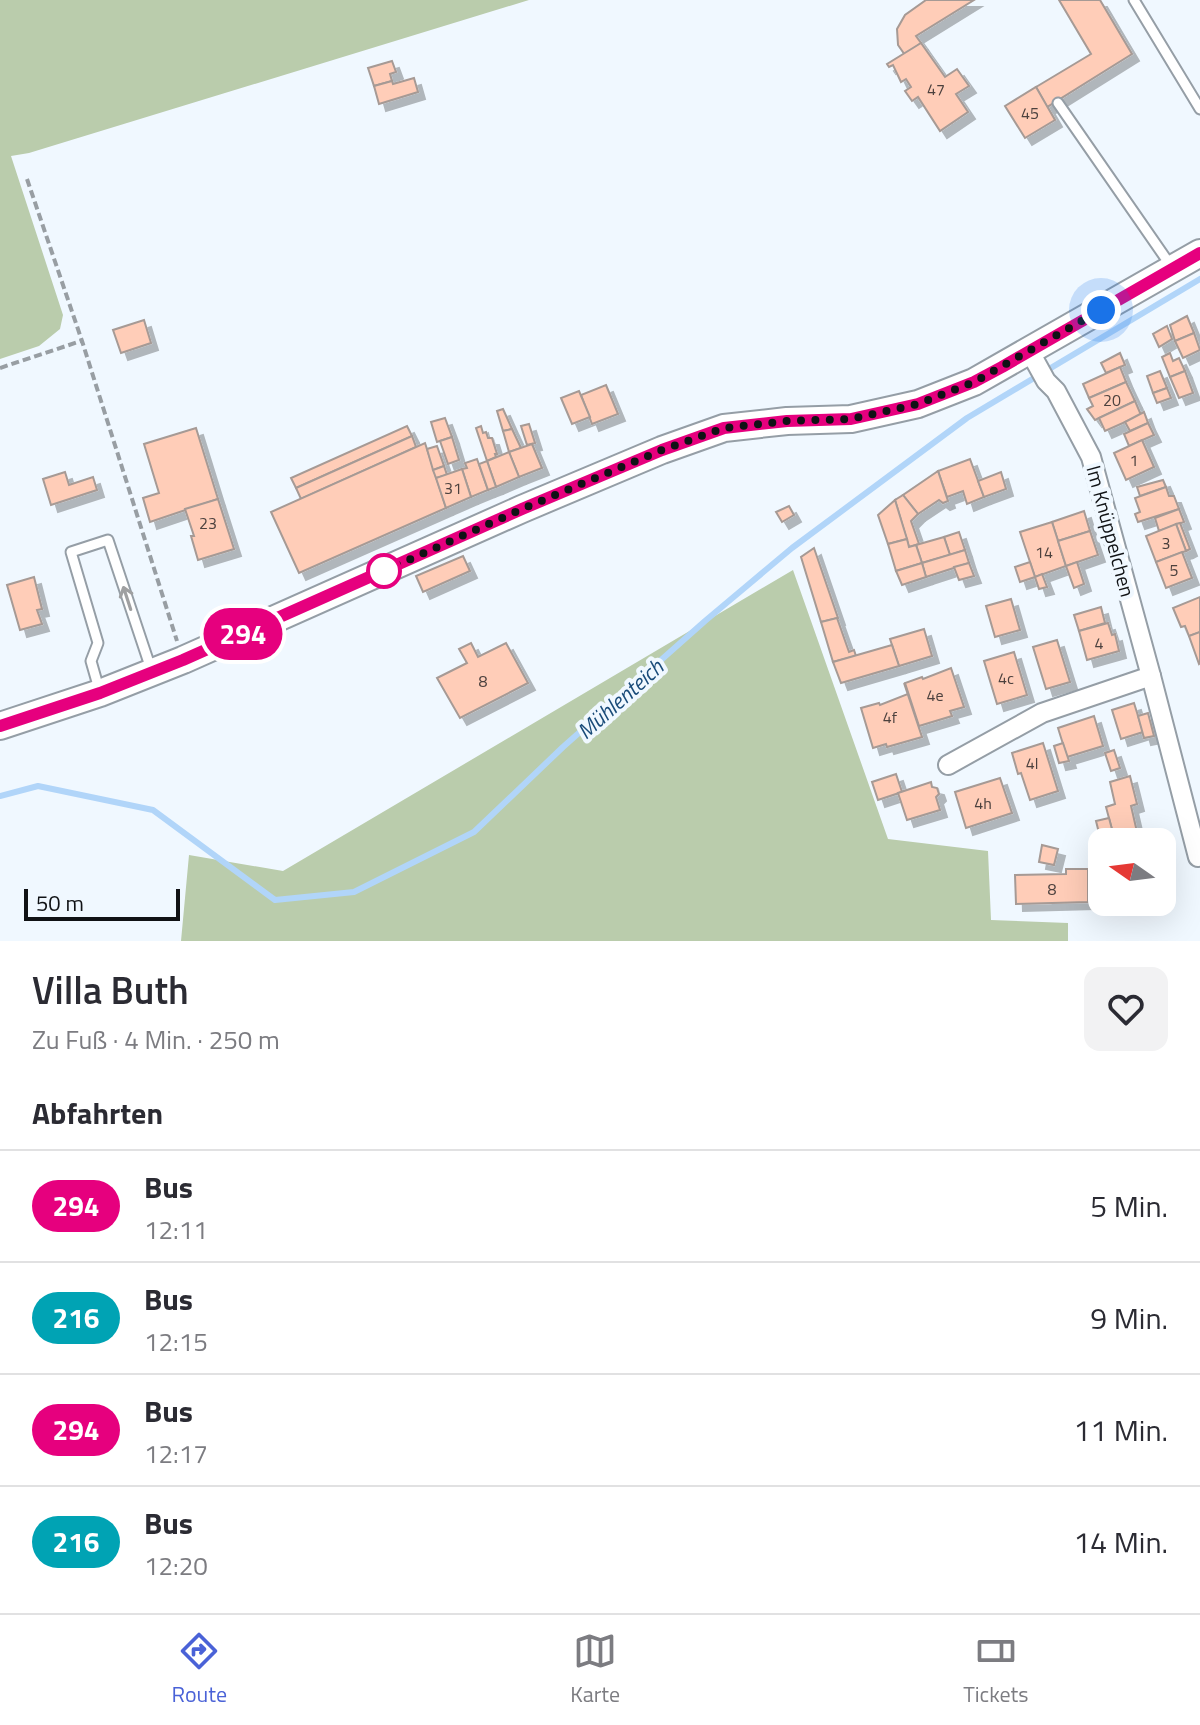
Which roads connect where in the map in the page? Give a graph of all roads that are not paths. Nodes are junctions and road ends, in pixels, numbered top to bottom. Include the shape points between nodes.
1 (1134, 0) edge
2 (1058, 103) dead end
3 (1200, 109) edge
4 (1200, 253) edge
5 (1173, 268) junction
6 (1037, 366) junction
7 (152, 672) junction
8 (1151, 676) junction
9 (100, 693) junction
10 (0, 726) edge
11 (948, 765) dead end
12 (1198, 857) edge

1 - 3 lane
2 - 5 lane
4 - 5 main road
5 - 6 main road
6 - 7 main road via 851,419 724,428 522,509
6 - 8 street, Im Knüppelchen via 1091,457
7 - 9 main road
7 -> 9 lane via 108,540 71,552 98,643 91,661
8 - 11 street via 1042,713
8 - 12 street, Im Knüppelchen
9 - 10 main road

